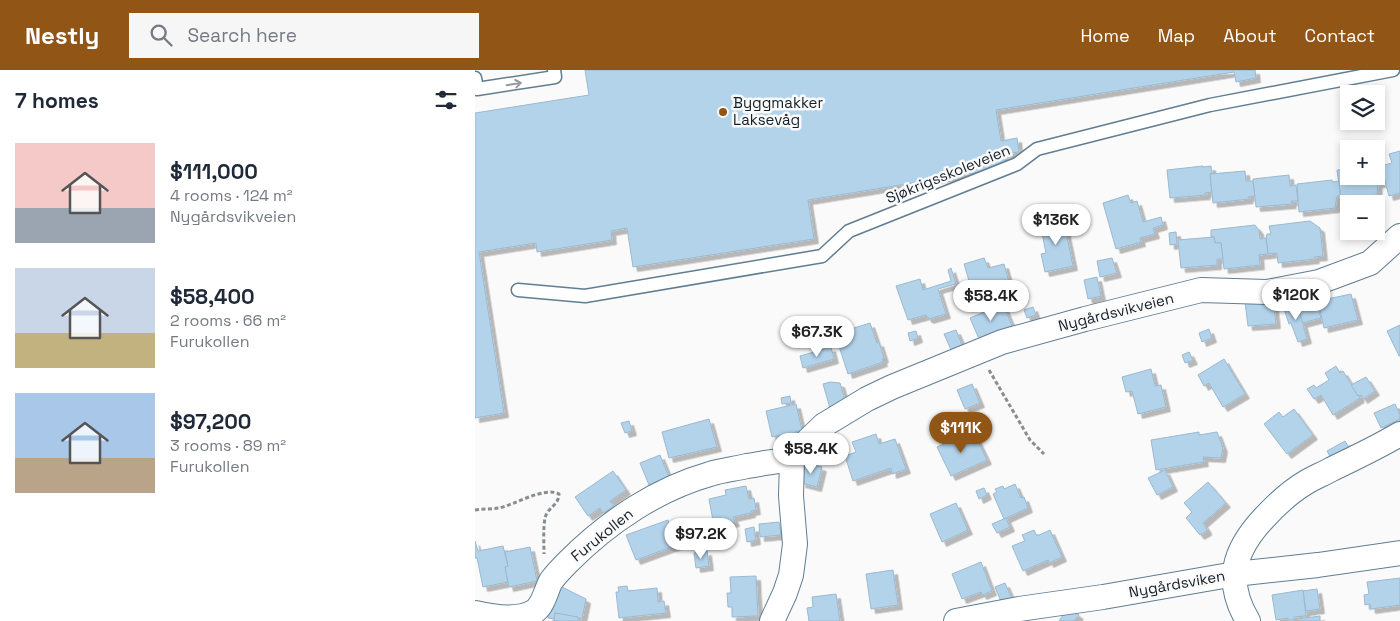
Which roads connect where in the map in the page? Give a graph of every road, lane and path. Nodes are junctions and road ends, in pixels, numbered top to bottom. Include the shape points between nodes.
1 (554, 70) edge
2 (1393, 70) edge
3 (475, 78) edge
4 (1400, 236) edge
5 (518, 290) dead end
6 (982, 351) junction
7 (1400, 434) edge
8 (1044, 454) dead end
9 (792, 460) junction
10 (475, 510) edge
11 (1400, 553) edge
12 (544, 561) dead end
13 (1235, 574) junction
14 (475, 613) edge
15 (772, 621) edge
16 (956, 621) edge
17 (1248, 621) edge

3 -> 1 lane via 477,89 555,77
2 - 5 lane, Sjøkrigsskoleveien via 1210,105 1037,149 1017,164 849,231 822,256 585,296
4 - 6 street, Nygårdsvikveien via 1370,263 1319,282 1267,292 1201,290 1085,318
6 - 8 path via 1030,440
6 - 9 street, Nygårdsvikveien via 867,399 824,425 802,445
7 - 13 street via 1305,483 1273,507 1251,531 1240,551
9 - 14 street, Furukollen via 718,472 673,487 630,511 580,550 552,580 536,610 519,617
9 - 15 street via 795,544 791,575
10 - 12 path via 500,508 534,495 559,494 545,518
11 - 13 street, Nygårdsviken
13 - 16 street, Nygårdsviken
13 - 17 street via 1235,593

